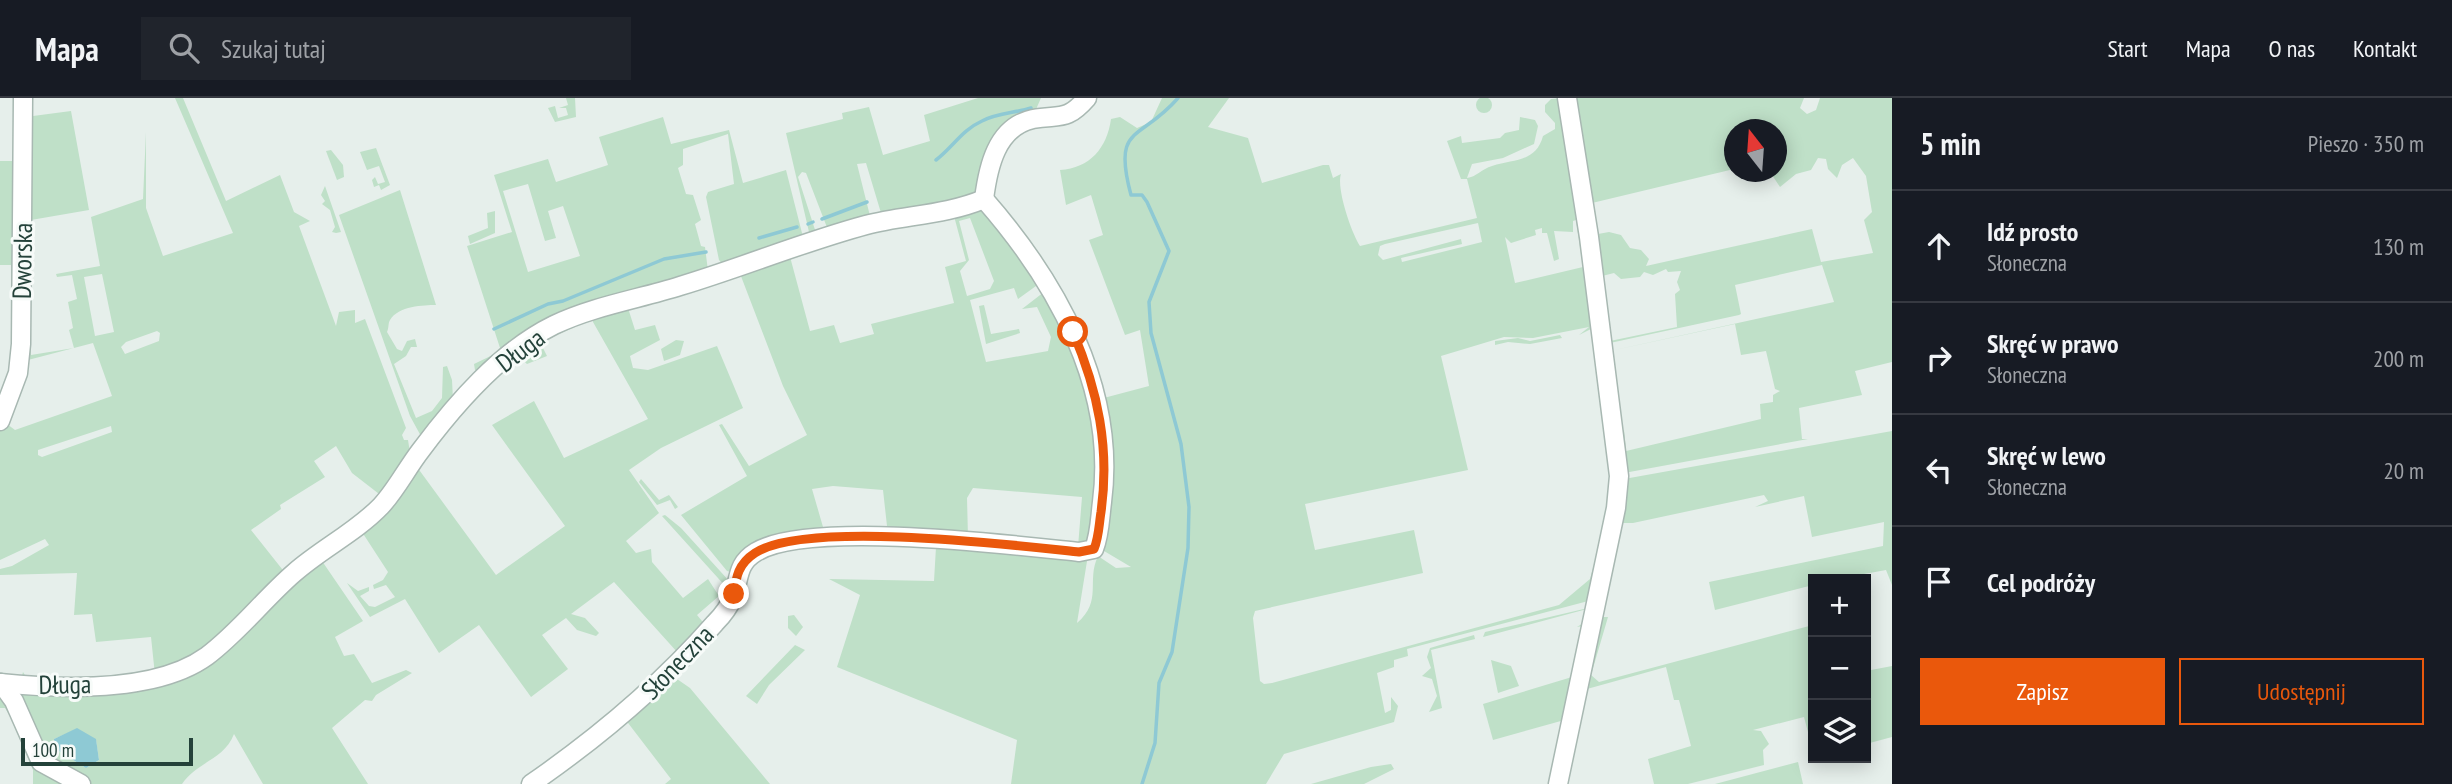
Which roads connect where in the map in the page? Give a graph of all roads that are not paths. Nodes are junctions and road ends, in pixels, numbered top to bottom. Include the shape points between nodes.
1 (23, 98) edge
2 (1087, 98) edge
3 (1567, 98) edge
4 (984, 199) junction
5 (0, 421) edge
6 (1, 683) edge
7 (81, 784) edge
8 (531, 784) edge
9 (1558, 784) edge

1 - 5 street, Dworska via 21,344 18,373
2 - 4 street via 1064,117 1018,125 993,154
3 - 9 street via 1619,476
4 - 6 street, Długa via 801,244 555,325 500,363 472,390 422,448 381,506 294,572 207,656 172,675 145,681 74,686
4 - 8 street, Słoneczna via 1033,259 1073,332 1092,384 1105,462 1094,549 1079,552 932,539 836,538 766,548 741,566 730,603 686,655 628,712
6 - 7 street via 41,762

